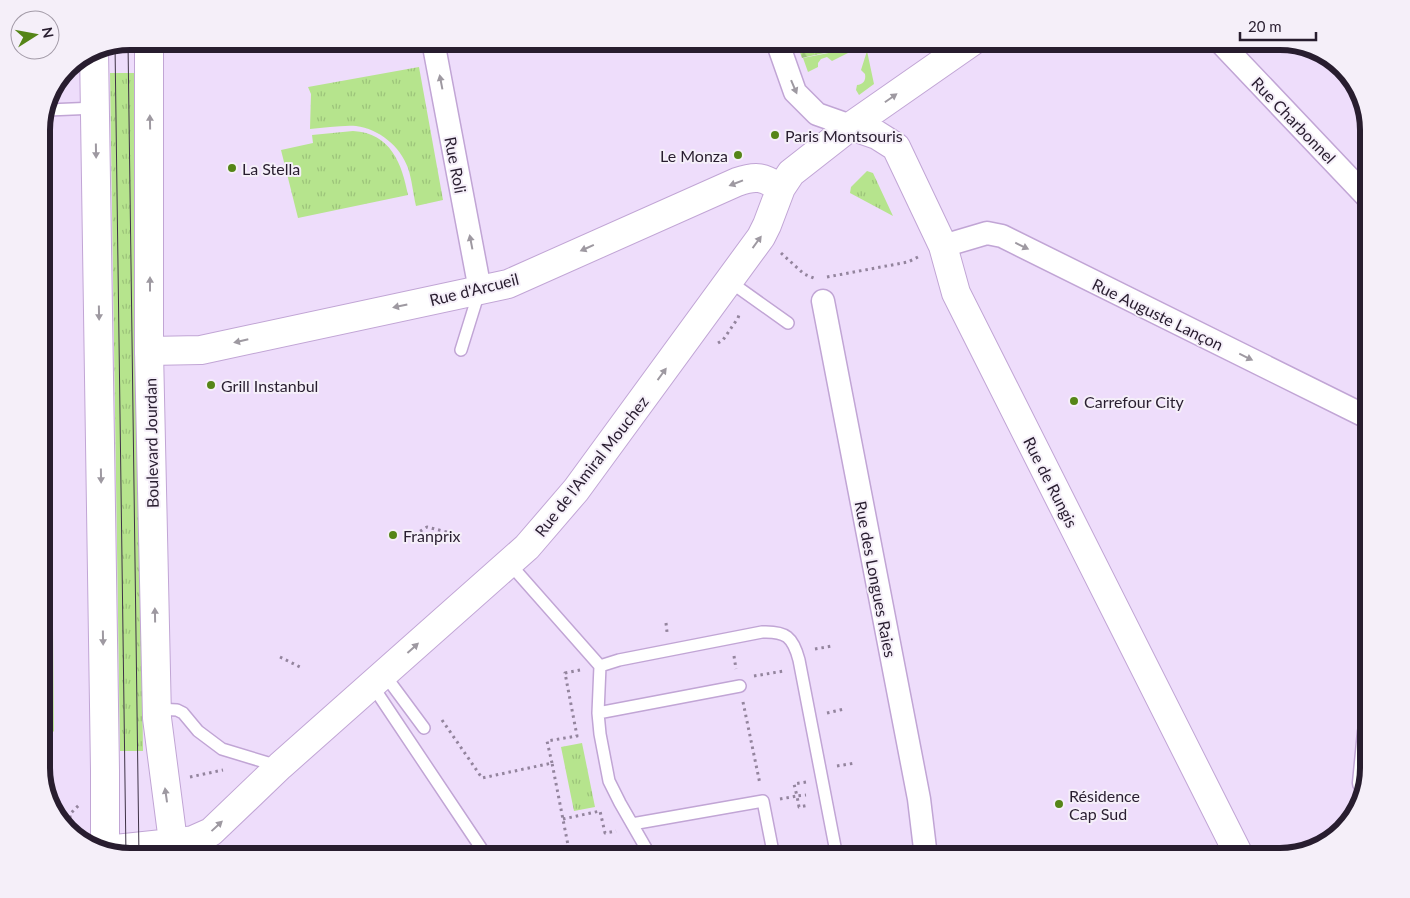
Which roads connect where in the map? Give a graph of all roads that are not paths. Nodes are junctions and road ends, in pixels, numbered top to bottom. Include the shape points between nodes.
1 (149, 50) edge
2 (435, 50) edge
3 (780, 50) edge
4 (960, 50) edge
5 (1228, 50) edge
6 (94, 58) edge
7 (96, 108) junction
8 (53, 110) edge
9 (851, 126) junction
10 (781, 188) junction
11 (1360, 190) edge
12 (943, 246) junction
13 (729, 281) junction
14 (480, 290) junction
15 (822, 301) dead end
16 (788, 323) dead end
17 (461, 350) dead end
18 (149, 351) junction
19 (1360, 414) edge
20 (509, 563) junction
21 (600, 666) junction
22 (378, 680) junction
23 (739, 682) road end
24 (157, 708) junction
25 (598, 712) junction
26 (424, 728) dead end
27 (280, 766) junction
28 (632, 824) junction
29 (106, 844) edge
30 (173, 848) edge
31 (177, 848) edge
32 (481, 848) edge
33 (647, 848) edge
34 (772, 848) edge
35 (835, 848) edge
36 (925, 848) edge
37 (1235, 848) edge

18 -> 1 street, Boulevard Jourdan
14 -> 2 street, Rue Roli
3 -> 9 street via 795,92 816,114
9 -> 4 street, Rue de l'Amiral Mouchez
5 - 11 street, Rue Charbonnel
6 - 7 street
7 - 8 lane
7 -> 29 street
9 - 10 street, Rue de l'Amiral Mouchez via 791,173
9 - 12 street, Rue de Rungis via 877,135 896,147
13 -> 10 street, Rue de l'Amiral Mouchez via 761,237
10 -> 14 street, Rue d'Arcueil via 766,178 752,177 737,182 520,279
12 -> 19 street, Rue Auguste Lançon via 987,234 1002,236
12 - 37 street, Rue de Rungis via 956,293
13 - 16 lane
20 -> 13 street, Rue de l'Amiral Mouchez via 576,490
14 - 17 lane
14 -> 18 street, Rue d'Arcueil via 201,350
15 - 36 street, Rue des Longues Raies via 919,799
24 -> 18 street, Boulevard Jourdan
20 - 21 lane
22 -> 20 street, Rue de l'Amiral Mouchez
21 - 25 lane
21 - 35 lane via 762,632 775,631 788,637 794,645
22 - 26 lane
22 - 27 street, Rue de l'Amiral Mouchez
22 - 32 lane
23 - 25 lane
24 - 27 lane via 183,713 198,731 222,749
30 -> 24 street, Boulevard Jourdan
25 - 28 lane via 610,782
31 -> 27 street, Rue de l'Amiral Mouchez via 211,832
28 - 33 lane
28 - 34 lane via 763,801

